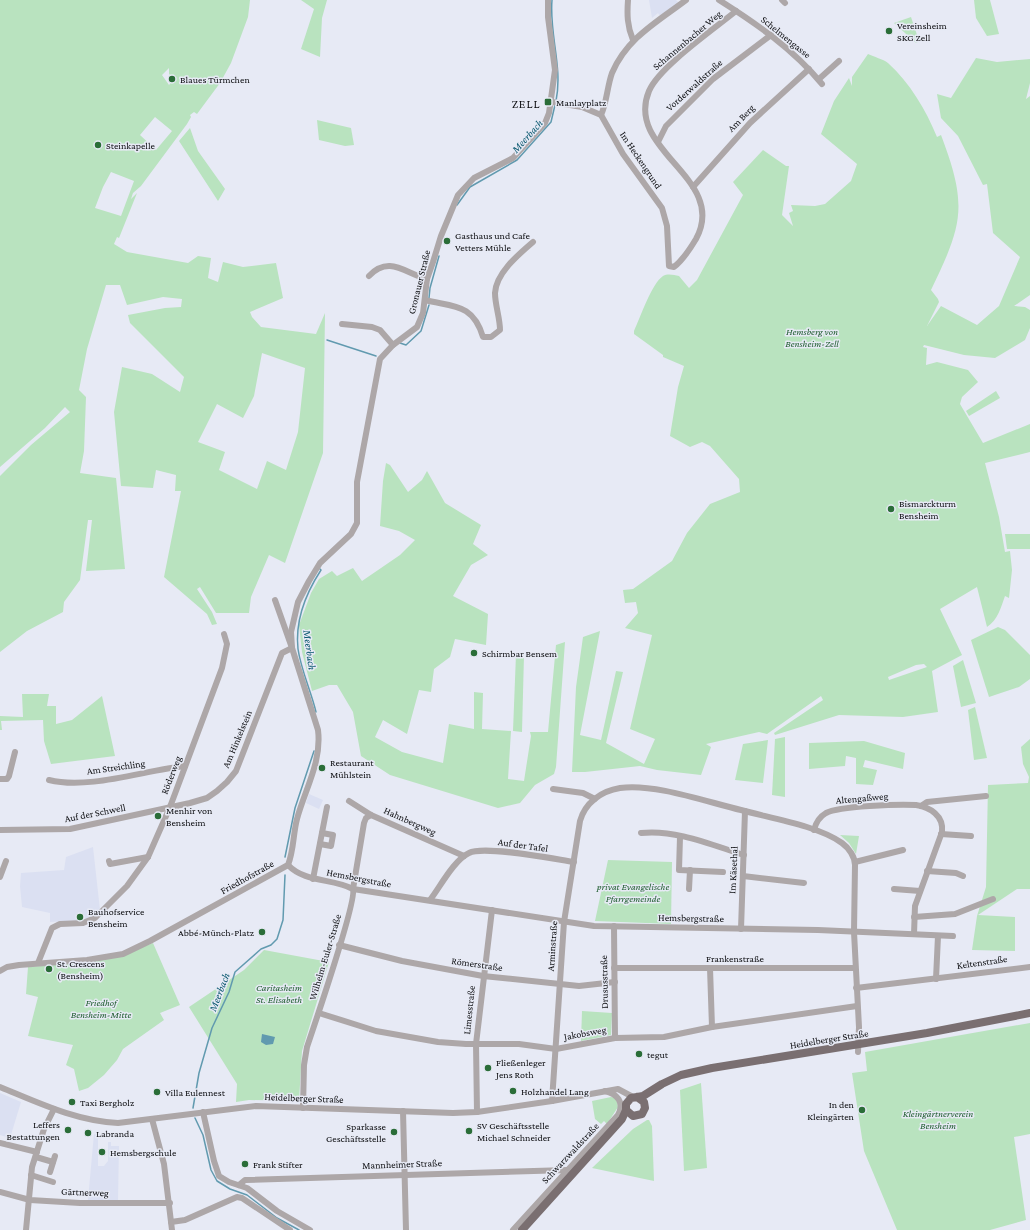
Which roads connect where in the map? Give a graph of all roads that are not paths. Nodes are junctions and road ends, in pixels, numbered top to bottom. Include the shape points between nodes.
1 (548, 0) edge
2 (628, 0) edge
3 (686, 0) edge
4 (719, 0) edge
5 (736, 11) junction
6 (771, 35) junction
7 (633, 40) junction
8 (839, 61) dead end
9 (809, 69) junction
10 (554, 102) junction
11 (601, 115) junction
12 (658, 142) junction
13 (692, 187) junction
14 (533, 242) dead end
15 (668, 266) joint
16 (369, 276) dead end
17 (427, 279) junction
18 (425, 300) junction
19 (342, 324) dead end
20 (393, 346) junction
21 (275, 600) dead end
22 (224, 634) dead end
23 (292, 648) junction
24 (15, 752) dead end
25 (185, 766) junction
26 (0, 779) edge
27 (49, 780) dead end
28 (553, 789) dead end
29 (986, 796) dead end
30 (595, 799) junction
31 (350, 801) dead end
32 (327, 806) dead end
33 (921, 806) junction
34 (170, 807) junction
35 (745, 811) junction
36 (371, 815) junction
37 (0, 830) edge
38 (814, 830) junction
39 (322, 833) junction
40 (641, 833) dead end
41 (941, 834) junction
42 (971, 836) dead end
43 (680, 837) junction
44 (320, 844) junction
45 (903, 850) dead end
46 (744, 855) junction
47 (464, 856) junction
48 (148, 857) junction
49 (109, 860) dead end
50 (6, 861) dead end
51 (574, 862) junction
52 (855, 862) junction
53 (288, 865) junction
54 (690, 870) junction
55 (723, 872) dead end
56 (927, 872) junction
57 (743, 876) junction
58 (963, 876) dead end
59 (0, 878) edge
60 (313, 879) junction
61 (804, 883) dead end
62 (353, 889) junction
63 (689, 889) dead end
64 (894, 889) dead end
65 (920, 891) junction
66 (993, 899) dead end
67 (430, 900) junction
68 (492, 910) junction
69 (914, 917) junction
70 (564, 922) junction
71 (614, 926) junction
72 (741, 929) junction
73 (854, 932) junction
74 (914, 934) junction
75 (938, 936) junction
76 (953, 936) dead end
77 (339, 945) junction
78 (38, 963) junction
79 (1030, 967) edge
80 (614, 968) junction
81 (710, 968) junction
82 (855, 968) junction
83 (0, 971) edge
84 (483, 976) junction
85 (936, 978) junction
86 (615, 982) junction
87 (560, 985) junction
88 (856, 988) junction
89 (857, 1006) junction
90 (318, 1013) junction
91 (1030, 1013) edge
92 (712, 1027) junction
93 (615, 1038) junction
94 (476, 1044) junction
95 (858, 1048) junction
96 (556, 1049) junction
97 (693, 1072) junction
98 (0, 1087) edge
99 (612, 1089) junction
100 (604, 1091) junction
101 (635, 1097) junction
102 (552, 1101) junction
103 (644, 1103) junction
104 (303, 1108) junction
105 (54, 1110) junction
106 (627, 1110) junction
107 (404, 1111) junction
108 (203, 1112) junction
109 (477, 1112) junction
110 (152, 1119) junction
111 (0, 1143) edge
112 (37, 1154) junction
113 (568, 1170) junction
114 (50, 1172) dead end
115 (31, 1174) junction
116 (404, 1174) junction
117 (53, 1182) dead end
118 (239, 1185) junction
119 (0, 1192) edge
120 (30, 1200) junction
121 (170, 1203) junction
122 (171, 1222) junction
123 (26, 1230) edge
124 (172, 1230) edge
125 (290, 1230) edge
126 (310, 1230) edge
127 (406, 1230) edge
128 (513, 1230) edge
129 (522, 1230) edge

1 - 10 street, Gronauer Straße via 555,70
2 - 7 street via 626,15
3 - 7 street
4 - 5 street, Schelmengasse
5 - 6 street, Schelmengasse
5 - 12 street, Schannenbacher Weg via 667,67 654,81 646,100 645,117 650,132
6 - 9 street, Schelmengasse
6 - 12 street, Vorderwaldstraße via 714,79 666,126
7 - 11 street via 618,60
8 - 9 street, Schelmengasse via 820,82
9 - 13 street, Am Berg via 750,123
10 - 11 street via 582,107
10 - 17 street, Gronauer Straße via 545,122 513,158 474,178 458,195
11 - 15 street, Im Heckengrund via 623,154 662,208 667,226
12 - 13 street, Schannenbacher Weg
13 - 15 street, Schannenbacher Weg via 701,201 704,215 702,228 681,262 674,267
14 - 18 street via 506,269 497,282 495,294 500,330 491,337 482,337 477,320 465,310
16 - 17 street via 375,269 389,265
17 - 18 street, Gronauer Straße
18 - 20 street, Gronauer Straße via 417,327
19 - 20 street via 380,330
20 - 23 street, Gronauer Straße via 380,359 375,377 357,482 357,523 351,534 320,563 298,602 291,632
21 - 23 street, Friedhofstraße
22 - 25 street, Röderweg via 227,644 222,668
23 - 34 street, Am Hinkelstein via 282,653 243,757 232,777 207,798
23 - 53 street, Friedhofstraße via 318,730 319,741 318,759 301,806
24 - 26 street via 9,776 7,779
25 - 27 street, Am Streichling via 107,780
25 - 34 street, Röderweg
28 - 30 street via 582,793
29 - 33 street, Altengaßweg via 927,802
30 - 35 street, Arminstraße via 612,790 639,788
30 - 51 street, Arminstraße via 582,816
31 - 36 street, Hahnbergweg
32 - 39 street
33 - 38 street, Altengaßweg via 840,809 819,818
33 - 41 street, Altengaßweg via 938,816 942,825
34 - 37 street, Auf der Schwell via 70,829
34 - 48 street, Röderweg
35 - 38 street, Arminstraße
35 - 46 street, Im Käsethal
36 - 47 street, Hahnbergweg
36 - 62 street, Wilhelm-Euler-Straße via 364,823
38 - 52 street, Arminstraße via 843,843 848,847
39 - 44 street
39 - 44 street via 333,835 332,846
40 - 43 street via 653,832
41 - 42 street
41 - 56 street
43 - 46 street
43 - 54 street via 679,870
44 - 60 street
45 - 52 street
46 - 57 street, Im Käsethal
47 - 51 street, Auf der Tafel via 470,852 492,851
47 - 67 street
48 - 49 street via 110,864
48 - 78 street, Röderweg via 127,886 95,918 84,923 60,924 52,928
50 - 59 street
51 - 70 street, Arminstraße
52 - 73 street
53 - 60 street, Hemsbergstraße via 298,873
53 - 78 street, Friedhofstraße via 123,954 87,960
54 - 55 street
54 - 63 street
56 - 58 street via 956,873
56 - 65 street
57 - 61 street
57 - 72 street, Im Käsethal
60 - 62 street, Hemsbergstraße
62 - 67 street, Hemsbergstraße
62 - 77 street, Wilhelm-Euler-Straße via 351,906
64 - 65 street
65 - 69 street
66 - 69 street via 956,914
67 - 68 street, Hemsbergstraße
68 - 70 street, Hemsbergstraße
68 - 84 street, Limesstraße
69 - 74 street
70 - 71 street, Hemsbergstraße
70 - 87 street, Arminstraße
71 - 72 street, Hemsbergstraße
71 - 80 street, Drususstraße
72 - 73 street, Hemsbergstraße
73 - 74 street, Hemsbergstraße
73 - 82 street
74 - 75 street, Hemsbergstraße
75 - 76 street, Hemsbergstraße
75 - 85 street
77 - 84 street, Römerstraße via 402,961
77 - 90 street, Wilhelm-Euler-Straße
78 - 83 street, Friedhofstraße via 7,967
79 - 85 street, Keltenstraße
80 - 81 street, Frankenstraße
80 - 86 street, Drususstraße
81 - 82 street, Frankenstraße
81 - 92 street
82 - 88 street
84 - 87 street, Römerstraße
84 - 94 street, Limesstraße
85 - 88 street, Keltenstraße
86 - 87 street, Römerstraße via 579,986
86 - 93 street, Drususstraße
87 - 96 street, Arminstraße
88 - 89 street
89 - 92 street, Jakobsweg
89 - 95 street
90 - 94 street, Jakobsweg via 376,1031 438,1042
90 - 104 street, Wilhelm-Euler-Straße via 306,1052
91 - 95 main road, Heidelberger Straße
92 - 93 street, Jakobsweg via 664,1037
93 - 96 street, Jakobsweg
94 - 96 street, Jakobsweg via 519,1044
94 - 109 street, Limesstraße
95 - 97 main road, Heidelberger Straße via 724,1065
96 - 102 street, Arminstraße
97 - 101 main road, Heidelberger Straße via 674,1078 643,1096
97 - 103 main road, Heidelberger Straße
98 - 105 street, Heidelberger Straße
99 - 100 street, Heidelberger Straße
99 - 101 street
99 - 106 street via 622,1096
100 - 102 street, Heidelberger Straße
100 - 113 street, Schwarzwaldstraße via 617,1097 621,1102 621,1110
101 - 103 main road
101 - 106 main road, Heidelberger Straße via 629,1099
102 - 109 street, Heidelberger Straße
103 - 106 main road, Heidelberger Straße via 642,1114 636,1116
104 - 107 street, Heidelberger Straße
104 - 108 street, Heidelberger Straße via 256,1106
105 - 110 street, Heidelberger Straße via 104,1122
105 - 112 street via 44,1129
106 - 129 main road, Schwarzwaldstraße via 622,1119
107 - 109 street, Heidelberger Straße
107 - 116 street
108 - 110 street, Heidelberger Straße
108 - 118 street via 216,1170 224,1180
110 - 121 street via 164,1164
111 - 112 street
112 - 114 street via 54,1159
112 - 115 street
113 - 116 street, Mannheimer Straße
113 - 128 street, Schwarzwaldstraße
115 - 117 street
115 - 120 street
116 - 118 street, Mannheimer Straße via 245,1180
116 - 127 street
118 - 126 street
119 - 120 street, Gärtnerweg
120 - 121 street, Gärtnerweg via 108,1204
120 - 123 street
121 - 122 street
122 - 124 street
122 - 125 street via 185,1220 237,1197

